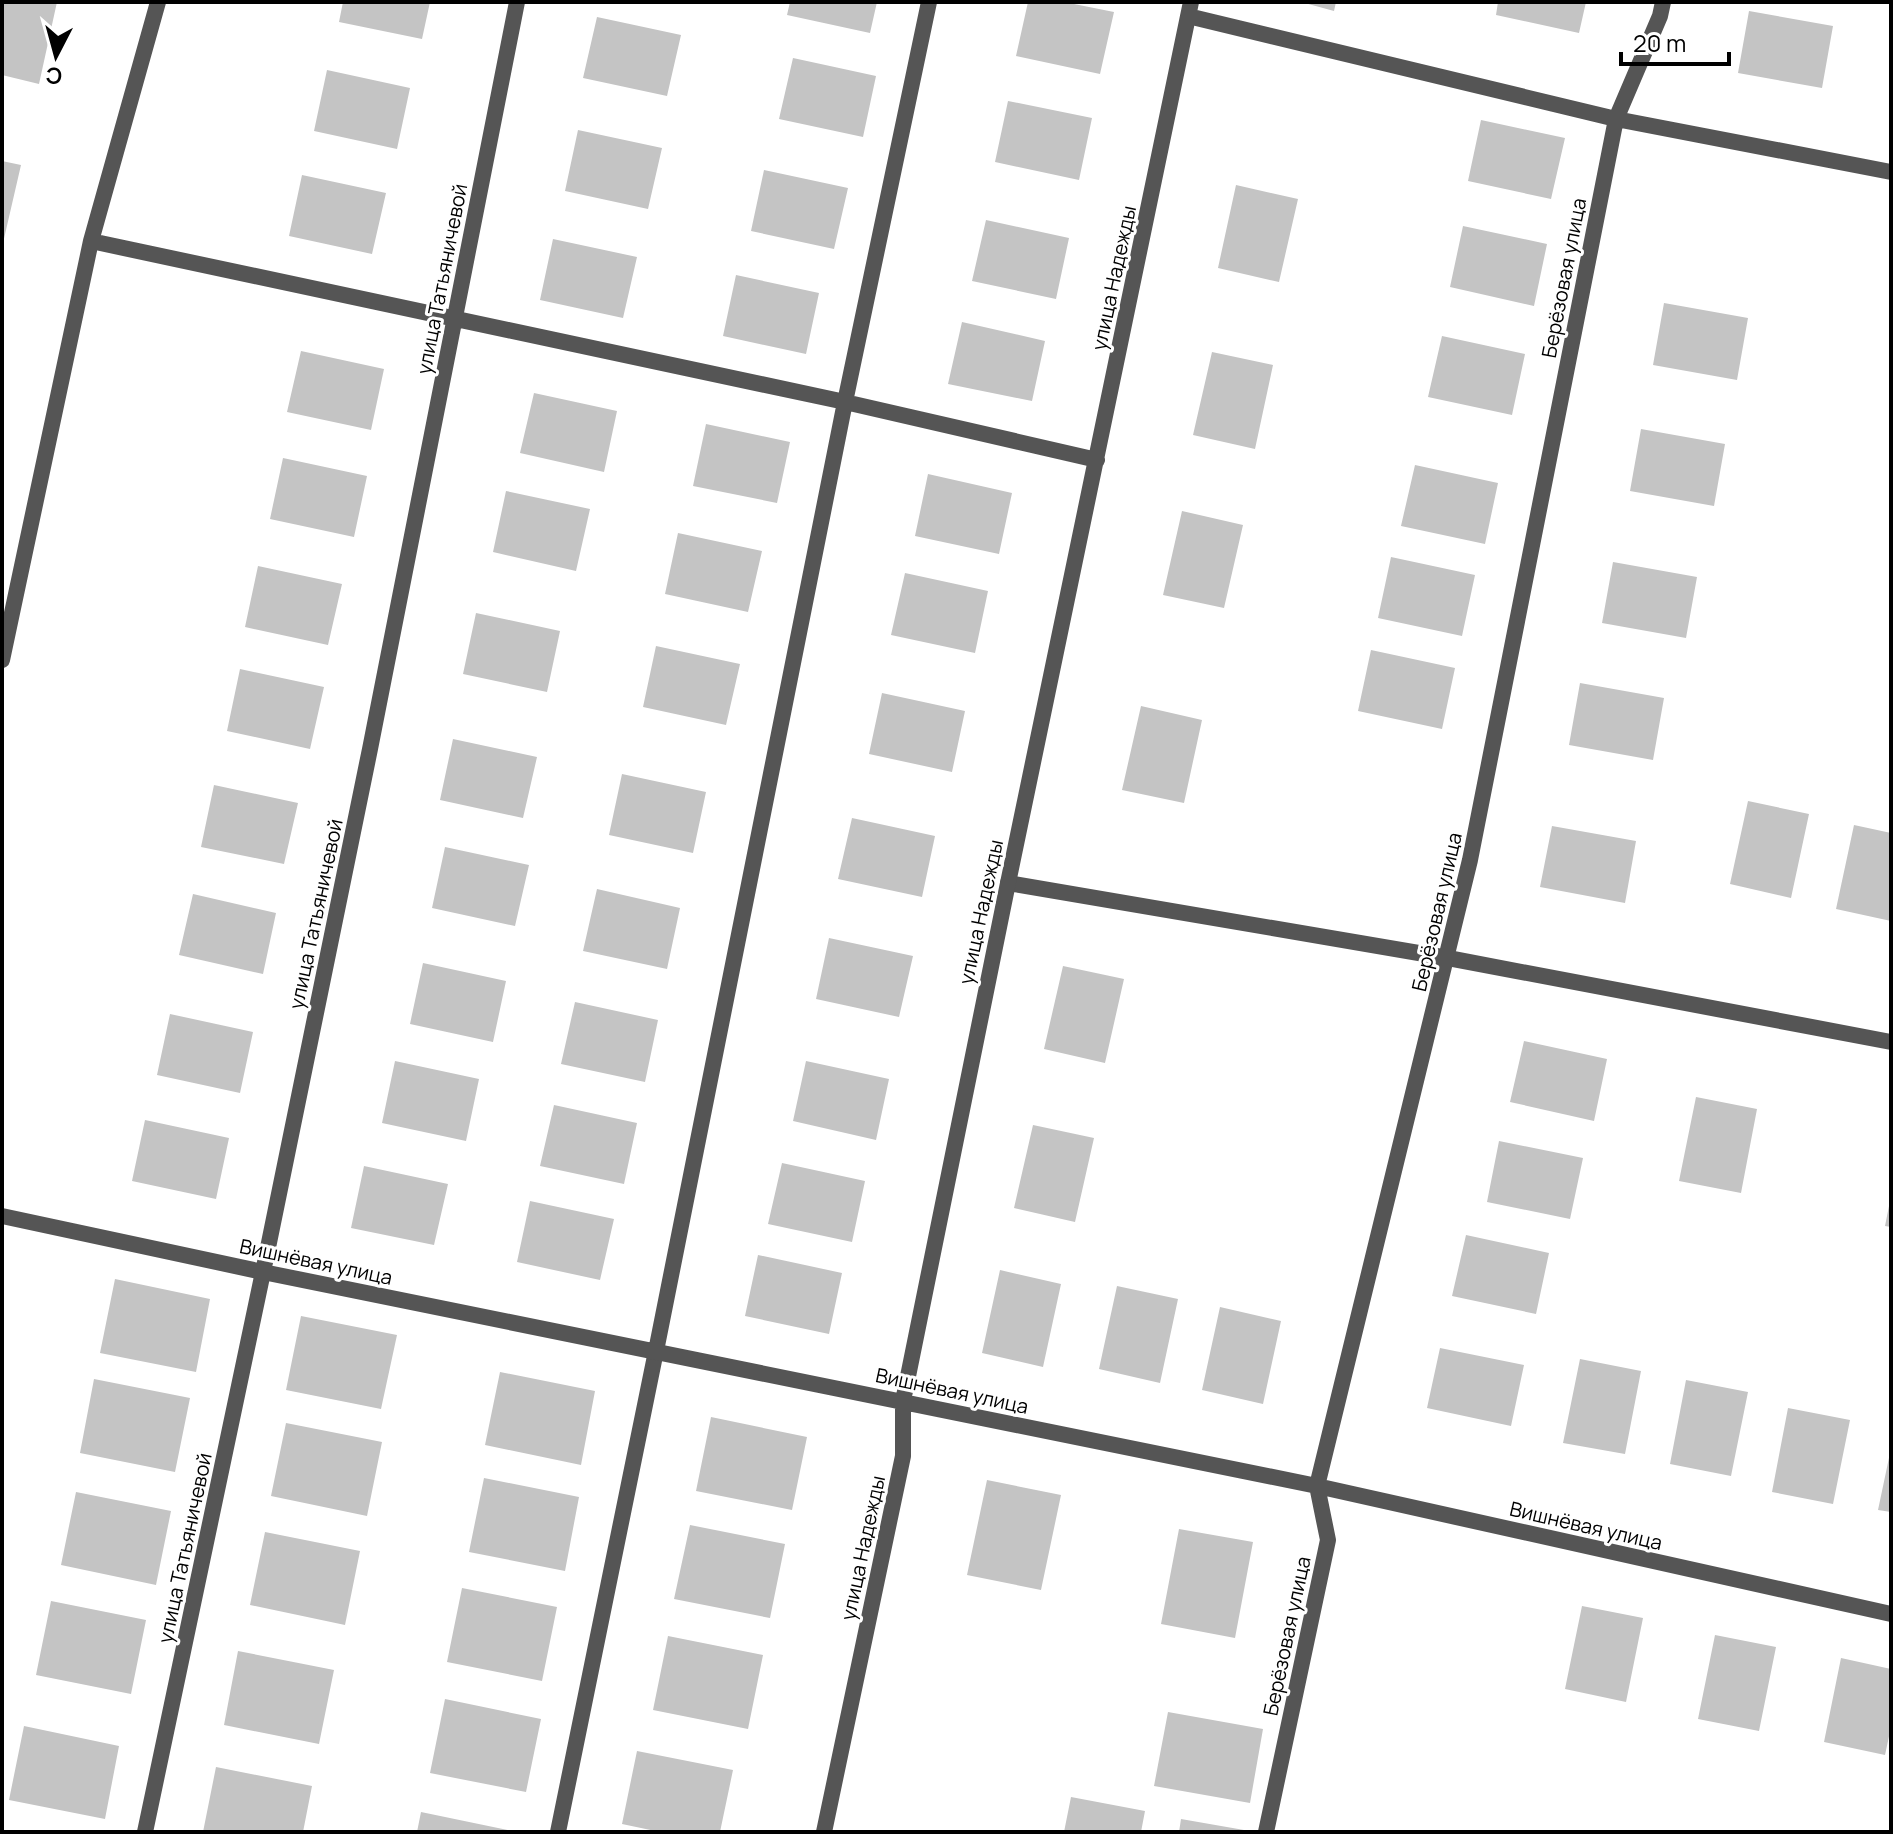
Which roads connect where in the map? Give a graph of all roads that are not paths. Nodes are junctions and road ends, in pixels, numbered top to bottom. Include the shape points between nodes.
1 (158, 2) edge
2 (517, 2) edge
3 (929, 2) edge
4 (1663, 2) edge
5 (1189, 9) edge
6 (1616, 119) junction
7 (1891, 172) edge
8 (91, 241) junction
9 (455, 319) junction
10 (845, 402) junction
11 (1097, 460) junction
12 (5, 639) edge
13 (2, 660) edge
14 (1008, 883) junction
15 (1448, 958) junction
16 (1891, 1042) edge
17 (2, 1216) edge
18 (263, 1272) junction
19 (656, 1351) junction
20 (903, 1401) junction
21 (1317, 1486) junction
22 (1891, 1614) edge
23 (145, 1832) edge
24 (558, 1832) edge
25 (824, 1832) edge
26 (1266, 1832) edge

1 - 8 street
2 - 9 street, улица Татьяничевой
3 - 10 street
4 - 6 street, Берёзовая улица
5 - 6 street
5 - 11 street, улица Надежды
6 - 7 street
6 - 15 street, Берёзовая улица
8 - 9 street
8 - 12 street
9 - 10 street
9 - 18 street, улица Татьяничевой
10 - 11 street
10 - 19 street
11 - 14 street, улица Надежды
12 - 13 street
14 - 15 street
14 - 20 street, улица Надежды
15 - 16 street
15 - 21 street, Берёзовая улица
17 - 18 street, Вишнёвая улица
18 - 19 street, Вишнёвая улица
18 - 23 street, улица Татьяничевой
19 - 20 street, Вишнёвая улица
19 - 24 street
20 - 21 street, Вишнёвая улица
20 - 25 street, улица Надежды via 903,1456
21 - 22 street, Вишнёвая улица
21 - 26 street, Берёзовая улица via 1328,1540

